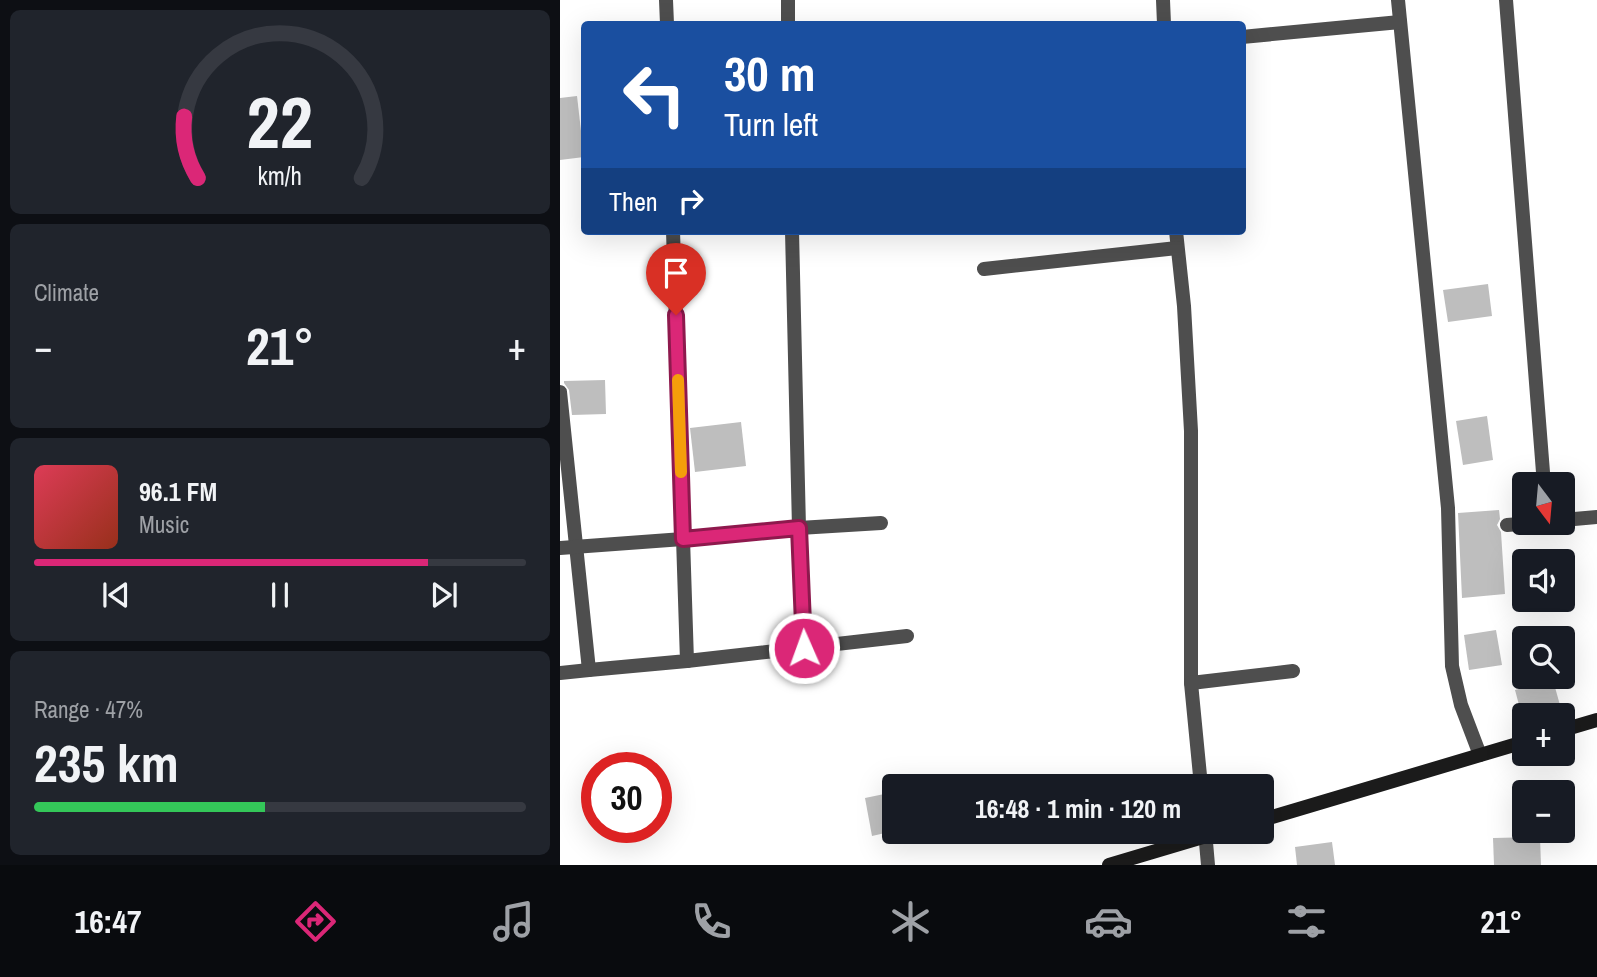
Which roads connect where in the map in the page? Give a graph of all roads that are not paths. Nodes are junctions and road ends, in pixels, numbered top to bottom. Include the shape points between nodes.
1 (666, 0) edge
2 (788, 0) edge
3 (1163, 0) edge
4 (1398, 0) edge
5 (1506, 0) edge
6 (667, 21) edge
7 (788, 21) edge
8 (1164, 21) edge
9 (1400, 22) junction
10 (1246, 37) edge
11 (673, 235) edge
12 (792, 235) edge
13 (1176, 235) edge
14 (1177, 248) junction
15 (984, 269) dead end
16 (560, 392) edge
17 (1543, 472) edge
18 (1597, 517) edge
19 (1575, 519) edge
20 (881, 523) dead end
21 (1507, 525) dead end
22 (1512, 525) edge
23 (799, 528) junction
24 (683, 539) junction
25 (576, 546) junction
26 (560, 548) edge
27 (907, 636) dead end
28 (804, 648) junction
29 (687, 661) junction
30 (589, 670) junction
31 (1293, 671) dead end
32 (560, 673) edge
33 (1191, 683) junction
34 (1597, 720) edge
35 (1575, 726) edge
36 (1512, 746) edge
37 (1480, 755) junction
38 (1200, 774) edge
39 (1274, 816) edge
40 (1174, 844) edge
41 (1206, 844) edge
42 (1110, 865) edge
43 (1208, 865) edge

1 - 6 street
2 - 7 street
3 - 8 street
4 - 9 street
5 - 17 street
9 - 10 street
9 - 37 street via 1448,508 1452,666
11 - 24 street
12 - 23 street
13 - 14 street
14 - 15 street
14 - 33 street via 1191,431
16 - 25 street
18 - 19 street
20 - 23 street
21 - 22 street
23 - 24 street
23 - 28 street
24 - 25 street
24 - 29 street
25 - 26 street
25 - 30 street
27 - 28 street
28 - 29 street
29 - 30 street
30 - 32 street
31 - 33 street
33 - 38 street
34 - 35 street
36 - 37 street
37 - 39 street
40 - 42 street
41 - 43 street

